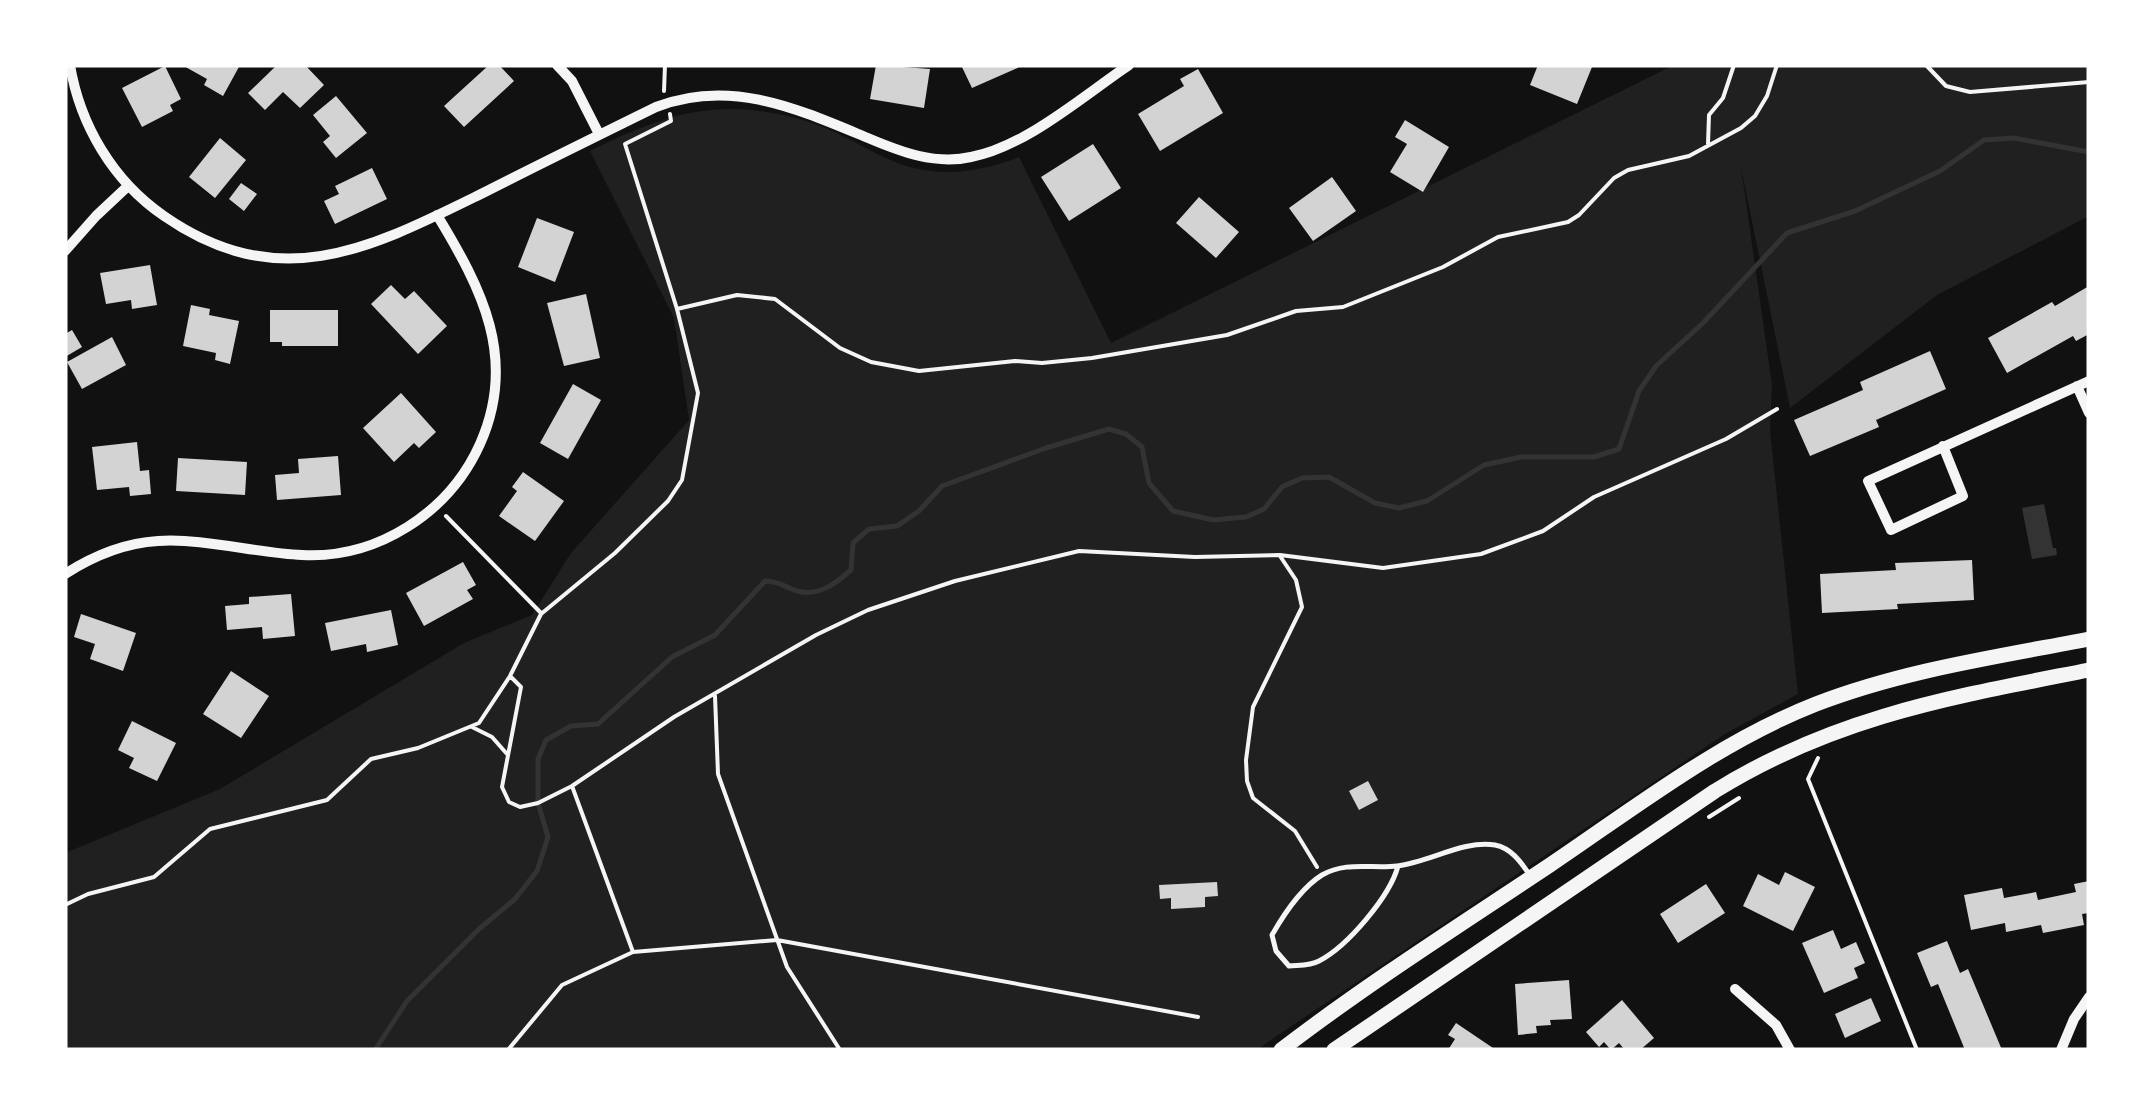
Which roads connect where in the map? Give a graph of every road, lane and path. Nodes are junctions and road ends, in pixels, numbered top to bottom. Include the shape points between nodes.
1 (70, 65) edge
2 (557, 65) edge
3 (666, 65) edge
4 (1129, 65) edge
5 (1734, 65) edge
6 (1777, 65) edge
7 (1926, 65) edge
8 (2089, 82) edge
9 (662, 88) dead end
10 (599, 134) junction
11 (626, 144) dead end
12 (1708, 146) junction
13 (128, 186) junction
14 (436, 215) junction
15 (65, 251) edge
16 (677, 309) junction
17 (2089, 381) edge
18 (2077, 386) junction
19 (1777, 408) dead end
20 (2089, 413) edge
21 (1943, 446) junction
22 (436, 506) junction
23 (1280, 555) junction
24 (65, 574) edge
25 (541, 614) junction
26 (2089, 639) edge
27 (2089, 670) edge
28 (510, 676) junction
29 (716, 696) junction
30 (472, 727) junction
31 (507, 754) junction
32 (1806, 762) dead end
33 (572, 786) junction
34 (1746, 794) dead end
35 (1698, 824) dead end
36 (1398, 866) junction
37 (1322, 875) junction
38 (1531, 878) junction
39 (65, 904) edge
40 (777, 940) junction
41 (633, 952) junction
42 (1735, 989) dead end
43 (2089, 997) edge
44 (1198, 1017) dead end
45 (508, 1050) edge
46 (840, 1050) edge
47 (1281, 1050) edge
48 (1334, 1050) edge
49 (1790, 1050) edge
50 (1917, 1050) edge
51 (2061, 1050) edge

1 - 13 street via 89,126
2 - 10 street
3 - 9 path
4 - 10 street via 1013,143 968,158 918,156 788,105 724,94 665,104
5 - 12 path via 1710,114
6 - 12 path via 1755,116
7 - 8 path via 1956,91
10 - 14 street
11 - 16 path
12 - 16 path via 1628,170 1568,222 1498,237 1344,307 1296,311 1227,336 1134,352 919,371 840,348 774,299 737,295
13 - 14 street via 195,235 274,258 365,248
13 - 15 street
14 - 22 street via 482,296 496,370 494,400 474,458
16 - 25 path via 698,394 682,480 648,523
17 - 18 street
18 - 20 street
18 - 21 street
19 - 23 path via 1726,439 1594,497 1542,531 1481,554 1383,568
21 - 21 street via 1868,480 1891,530 1963,496
22 - 24 street via 390,537 334,554 162,541 108,552
22 - 25 path
23 - 29 path via 1078,551 1001,568 868,610
23 - 37 path via 1296,580 1302,608 1253,707 1246,781 1253,798 1295,831
25 - 28 path
26 - 38 main road via 1921,671 1812,706 1722,749
27 - 48 main road via 1898,710 1775,757
28 - 30 path via 490,712
28 - 31 path via 521,688
29 - 33 path
29 - 40 path via 718,774
30 - 31 path
30 - 39 path via 371,760 327,800 210,829 154,877
31 - 33 path via 502,787 509,802 538,803
32 - 50 path via 1819,756 1808,779
33 - 41 path
34 - 35 path
36 - 37 lane via 1360,864
36 - 37 lane via 1393,886 1341,944 1322,960 1288,966 1272,934
36 - 38 lane via 1477,844 1500,845
38 - 47 main road
40 - 41 path
40 - 44 path
40 - 46 path
41 - 45 path via 562,985
42 - 49 street via 1776,1026
43 - 51 street

